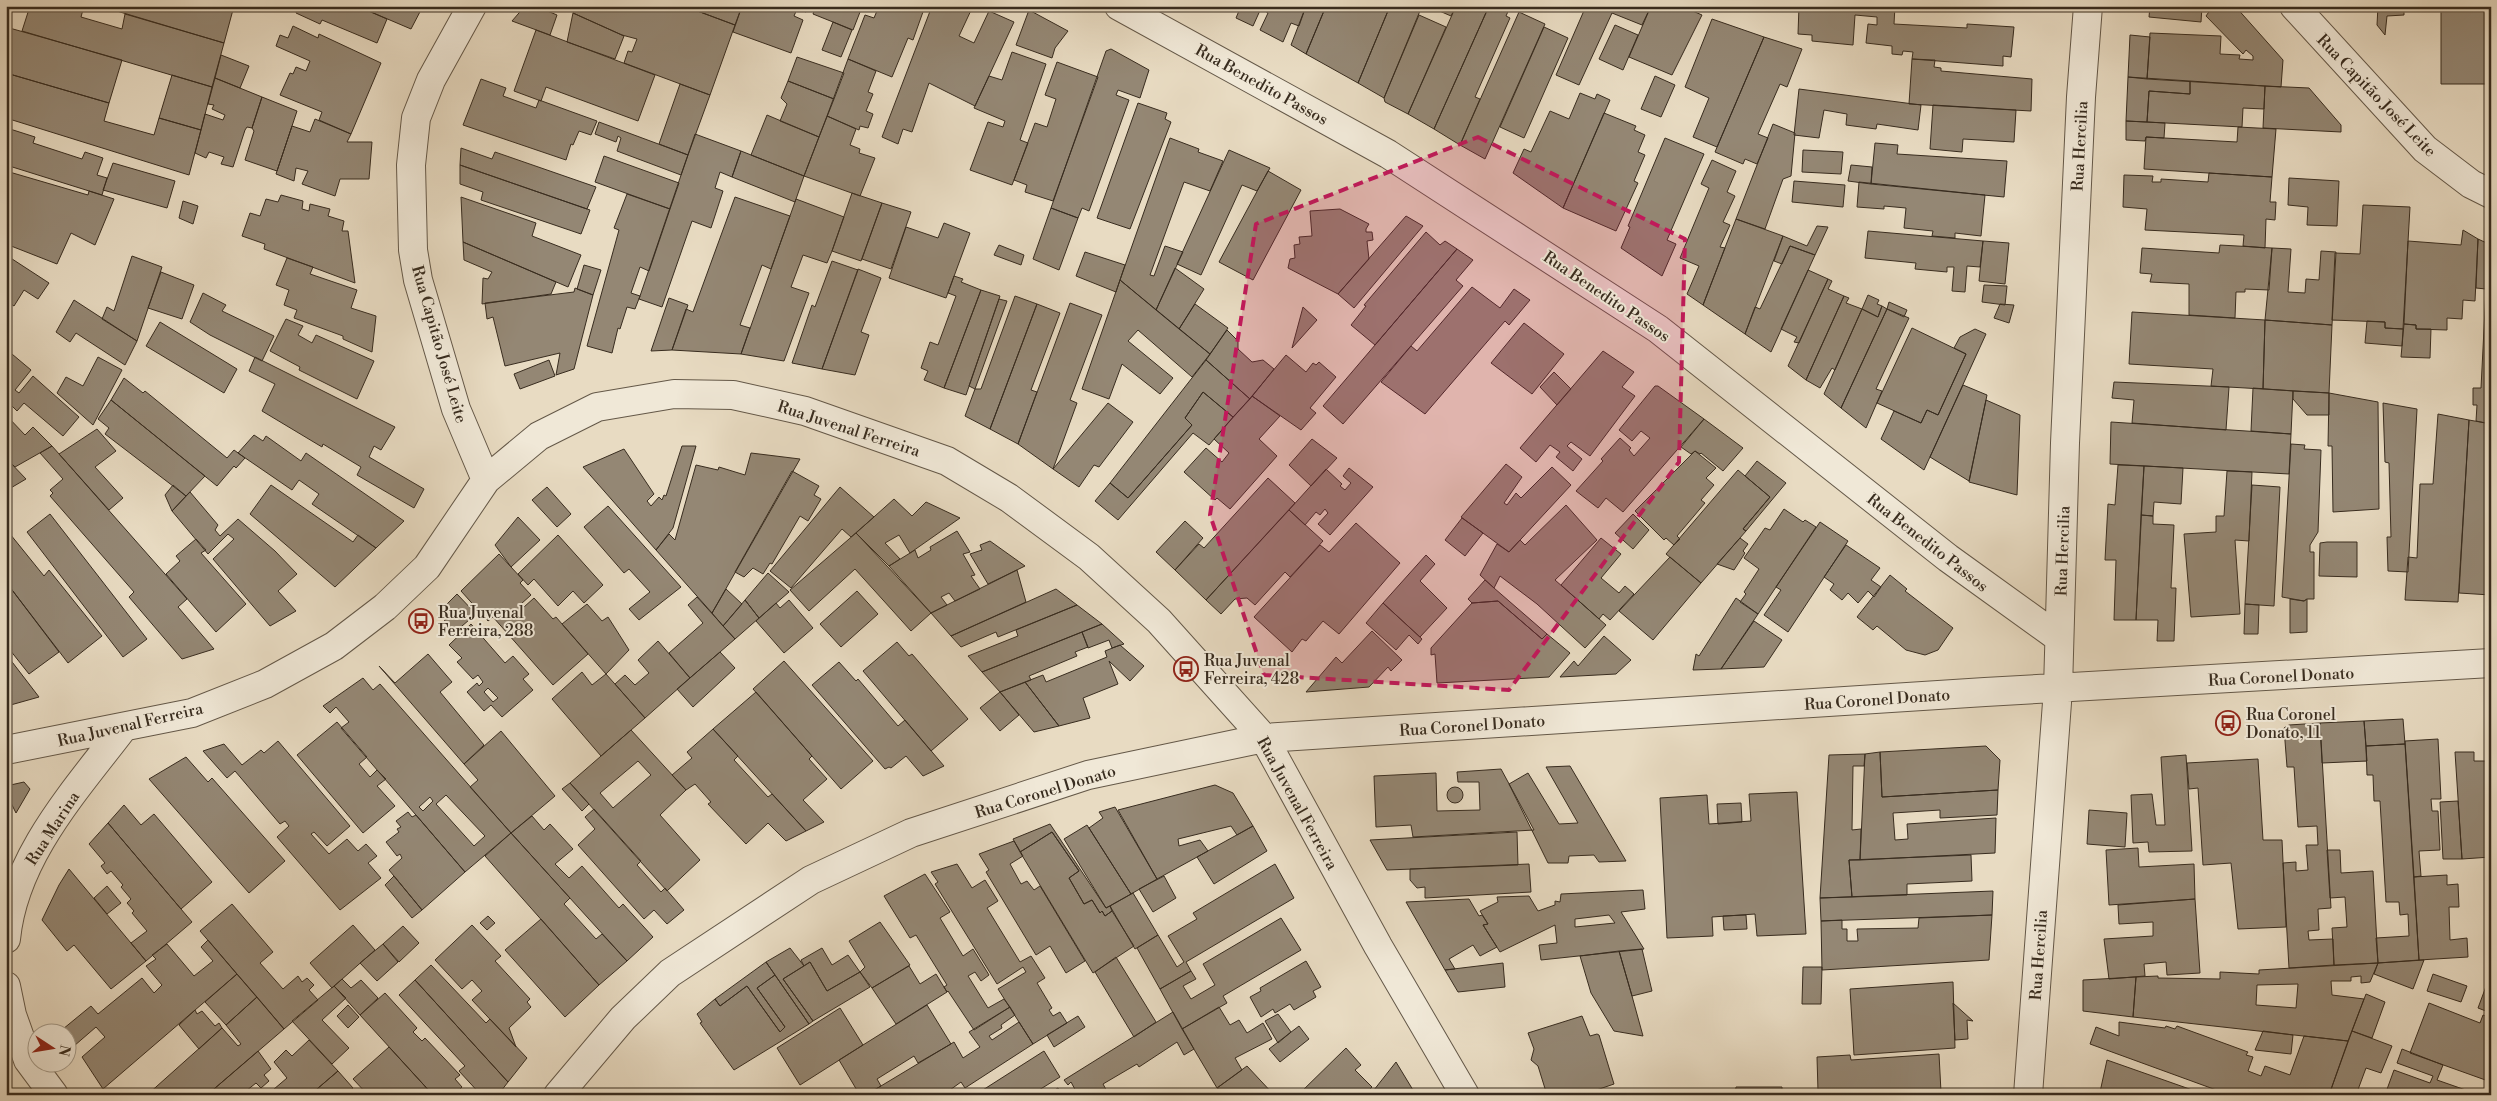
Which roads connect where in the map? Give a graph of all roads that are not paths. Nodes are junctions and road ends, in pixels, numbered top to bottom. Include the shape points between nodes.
1 (472, 6) edge
2 (1120, 6) edge
3 (2088, 6) edge
4 (2294, 6) edge
5 (2491, 194) edge
6 (486, 480) junction
7 (2059, 638) junction
8 (2491, 663) edge
9 (2058, 689) junction
10 (123, 728) junction
11 (1264, 738) junction
12 (6, 750) edge
13 (6, 939) edge
14 (6, 986) edge
15 (17, 1060) edge
16 (54, 1095) edge
17 (558, 1095) edge
18 (1465, 1095) edge
19 (2028, 1095) edge

1 - 6 street, Rua Capitão José Leite via 431,80 416,118 411,165 413,250 418,280 456,409
2 - 7 street, Rua Benedito Passos via 1388,154 1658,329 1948,558
3 - 7 street, Rua Hercilia via 2065,433
4 - 5 street, Rua Capitão José Leite via 2425,149 2471,184
6 - 10 street, Rua Juvenal Ferreira via 427,567 385,607 334,646 265,684 192,713
6 - 11 street, Rua Juvenal Ferreira via 539,436 597,407 674,394 733,395 814,414 947,461 1009,498 1089,557 1159,621
7 - 9 street, Rua Hercilia
8 - 9 street, Rua Coronel Donato
9 - 11 street, Rua Coronel Donato
9 - 19 street, Rua Hercilia
10 - 12 street, Rua Juvenal Ferreira
10 - 13 street, Rua Marina via 61,809 22,876
11 - 17 street, Rua Coronel Donato via 1088,775 911,833 811,880 670,973 623,1018
11 - 18 street, Rua Juvenal Ferreira via 1378,946
14 - 15 street
15 - 16 street

